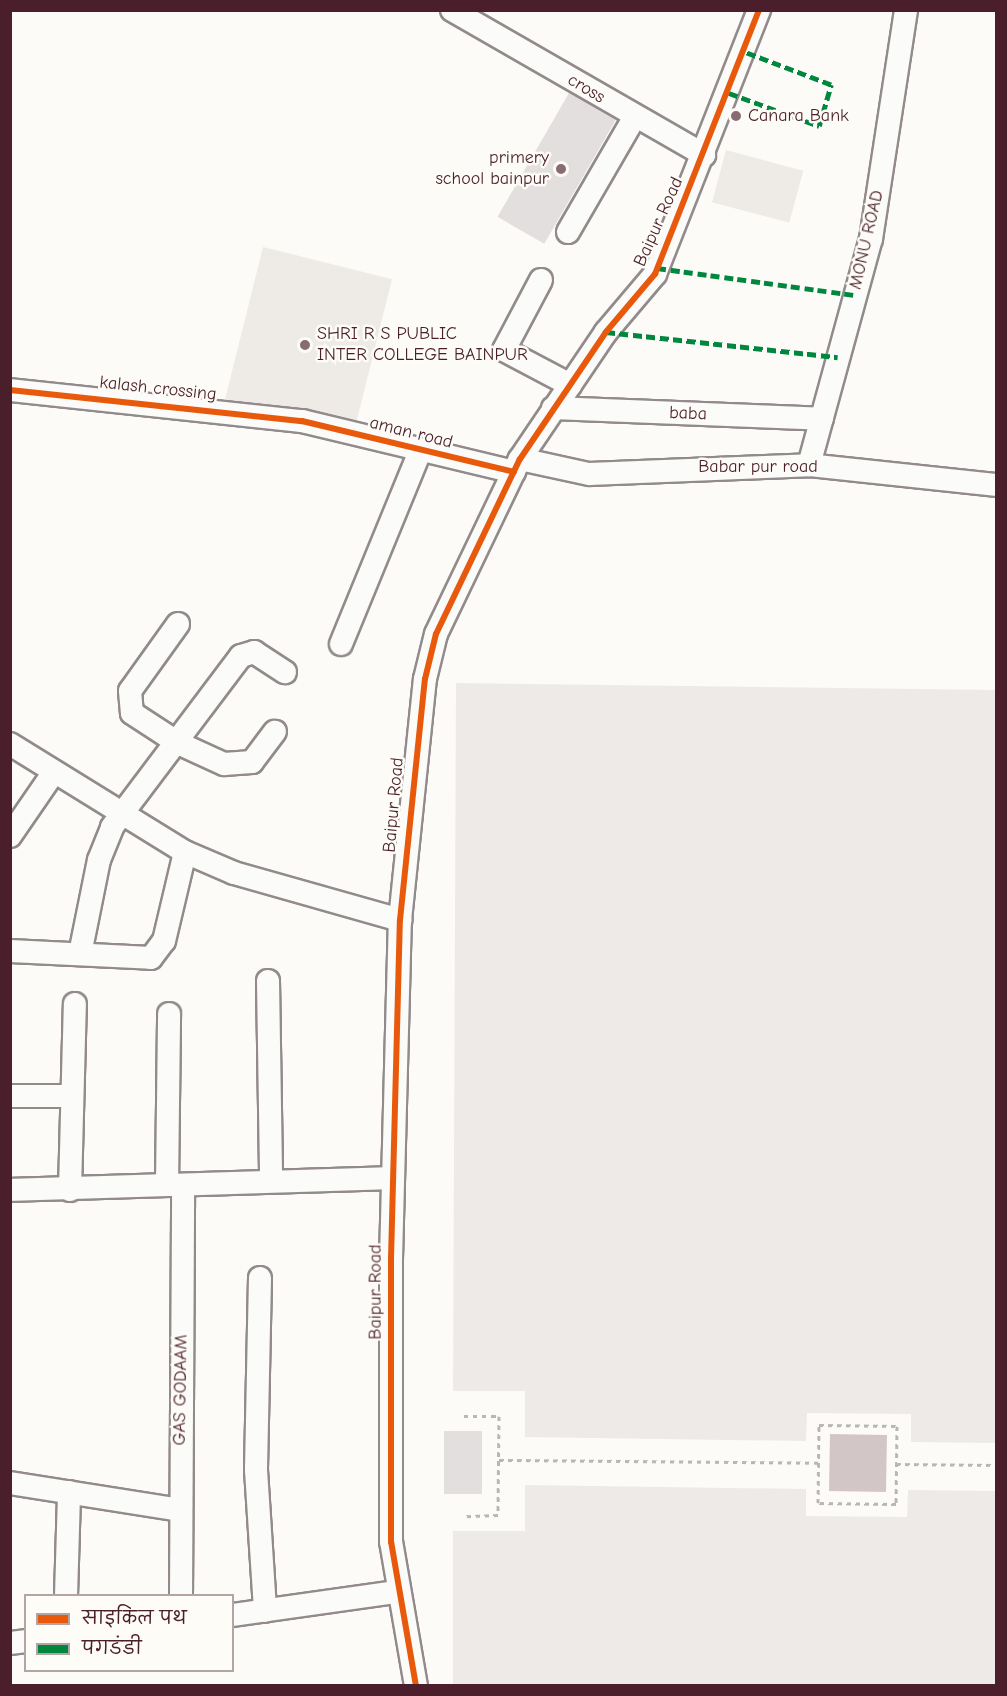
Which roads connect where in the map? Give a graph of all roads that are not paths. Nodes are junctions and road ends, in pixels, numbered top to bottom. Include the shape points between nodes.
1 (759, 10) edge
2 (906, 10) edge
3 (465, 13) edge
4 (634, 118) junction
5 (704, 155) junction
6 (568, 232) dead end
7 (541, 280) dead end
8 (570, 385) junction
9 (10, 390) edge
10 (553, 408) junction
11 (822, 419) junction
12 (302, 421) joint
13 (420, 450) junction
14 (517, 465) junction
15 (809, 465) junction
16 (996, 485) edge
17 (178, 624) dead end
18 (340, 644) dead end
19 (285, 672) dead end
20 (275, 732) dead end
21 (178, 743) junction
22 (10, 744) edge
23 (54, 772) junction
24 (124, 813) junction
25 (10, 836) edge
26 (185, 852) junction
27 (400, 920) junction
28 (10, 951) edge
29 (80, 954) junction
30 (268, 981) dead end
31 (75, 1004) dead end
32 (169, 1014) dead end
33 (72, 1095) junction
34 (10, 1096) edge
35 (392, 1178) junction
36 (271, 1181) junction
37 (175, 1185) junction
38 (10, 1190) edge
39 (70, 1190) junction
40 (260, 1278) dead end
41 (10, 1483) edge
42 (69, 1492) junction
43 (180, 1510) junction
44 (396, 1592) junction
45 (66, 1594) edge
46 (181, 1594) edge
47 (265, 1611) junction
48 (234, 1615) edge
49 (416, 1686) edge

1 - 5 street, Baipur Road
2 - 11 street, MONU ROAD via 871,239
3 - 4 street, cross
4 - 5 street, cross
4 - 6 street
5 - 8 street, Baipur Road via 655,274
7 - 8 street via 504,350
8 - 10 street, Baipur Road
9 - 12 street, kalash crossing
10 - 11 street, baba
10 - 14 street, Baipur Road
11 - 15 street, MONU ROAD
12 - 13 street, aman road
13 - 14 street, aman road
13 - 18 street
14 - 15 street, Babar pur road via 615,475 706,466
14 - 27 street, Baipur Road via 436,634 425,679
15 - 16 street, Babar pur road
17 - 21 street via 127,700 132,713
19 - 21 street via 261,654 247,652
20 - 21 street via 252,762 240,766
21 - 24 street
22 - 23 street
23 - 24 street
23 - 25 street
24 - 26 street
24 - 29 street via 104,841
26 - 27 street via 234,873
26 - 29 street via 159,952 136,960
27 - 35 street, Baipur Road
28 - 29 street
30 - 36 street
31 - 33 street
32 - 37 street, GAS GODAAM
33 - 34 street
33 - 39 street
35 - 36 street
35 - 44 street, Baipur Road via 391,1542
36 - 37 street
37 - 39 street
37 - 43 street, GAS GODAAM
38 - 39 street
40 - 47 street via 256,1470
41 - 42 street
42 - 43 street
42 - 45 street
43 - 46 street, GAS GODAAM
44 - 47 street
44 - 49 street, Baipur Road
47 - 48 street

